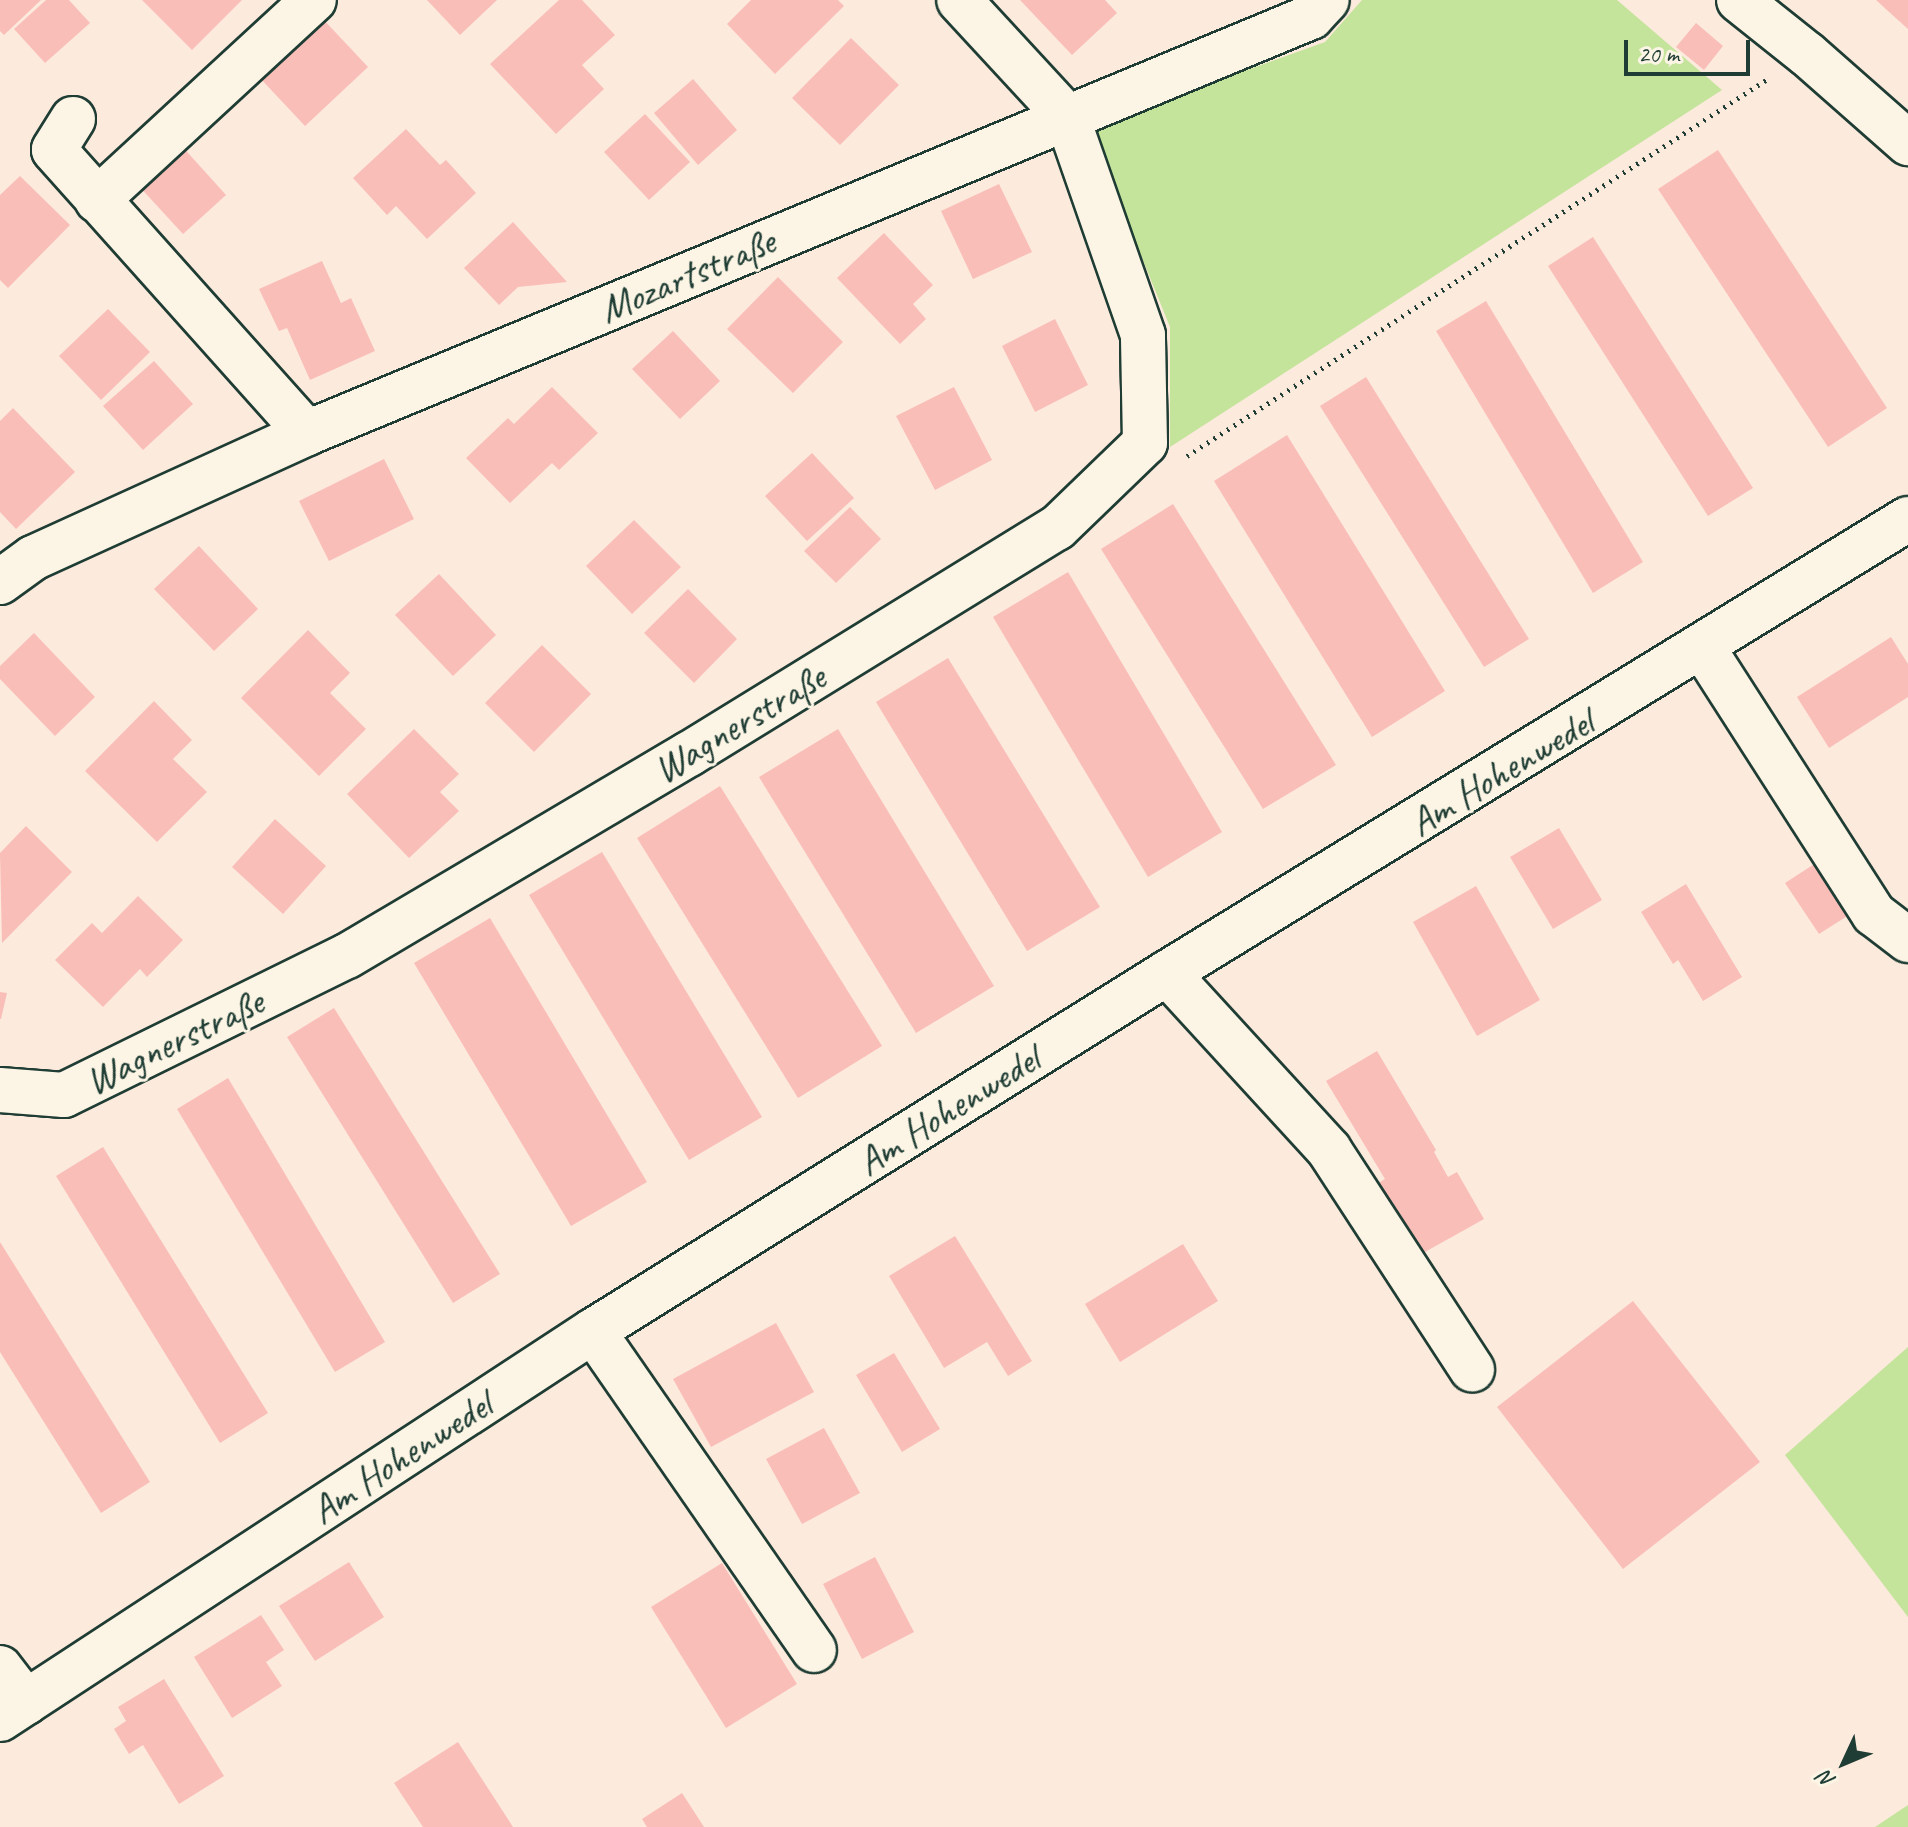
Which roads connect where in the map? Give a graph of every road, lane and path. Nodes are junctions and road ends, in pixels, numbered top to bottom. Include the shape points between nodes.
1 (314, 0) edge
2 (959, 0) edge
3 (1327, 0) edge
4 (1739, 0) edge
5 (1807, 54) junction
6 (1067, 117) junction
7 (73, 119) dead end
8 (1908, 143) edge
9 (97, 200) junction
10 (307, 433) junction
11 (1118, 469) junction
12 (1908, 519) edge
13 (0, 582) edge
14 (1703, 648) junction
15 (1908, 940) edge
16 (1167, 973) junction
17 (0, 1090) edge
18 (593, 1331) junction
19 (1472, 1369) dead end
20 (814, 1650) dead end
21 (9, 1696) edge

1 - 9 street
2 - 6 street
3 - 6 street, Mozartstraße via 1311,17
4 - 5 street
5 - 8 street
5 - 11 path via 1174,464
6 - 10 street, Mozartstraße
6 - 11 street, Wagnerstraße via 1143,335 1145,443
7 - 9 street via 54,150
9 - 10 street
10 - 13 street, Mozartstraße via 33,558
11 - 17 street, Wagnerstraße via 1057,528 347,956 64,1095
12 - 14 street, Am Hohenwedel
14 - 15 street via 1874,914
14 - 16 street, Am Hohenwedel
16 - 18 street, Am Hohenwedel
16 - 19 street via 1329,1150
18 - 20 street
18 - 21 street, Am Hohenwedel

